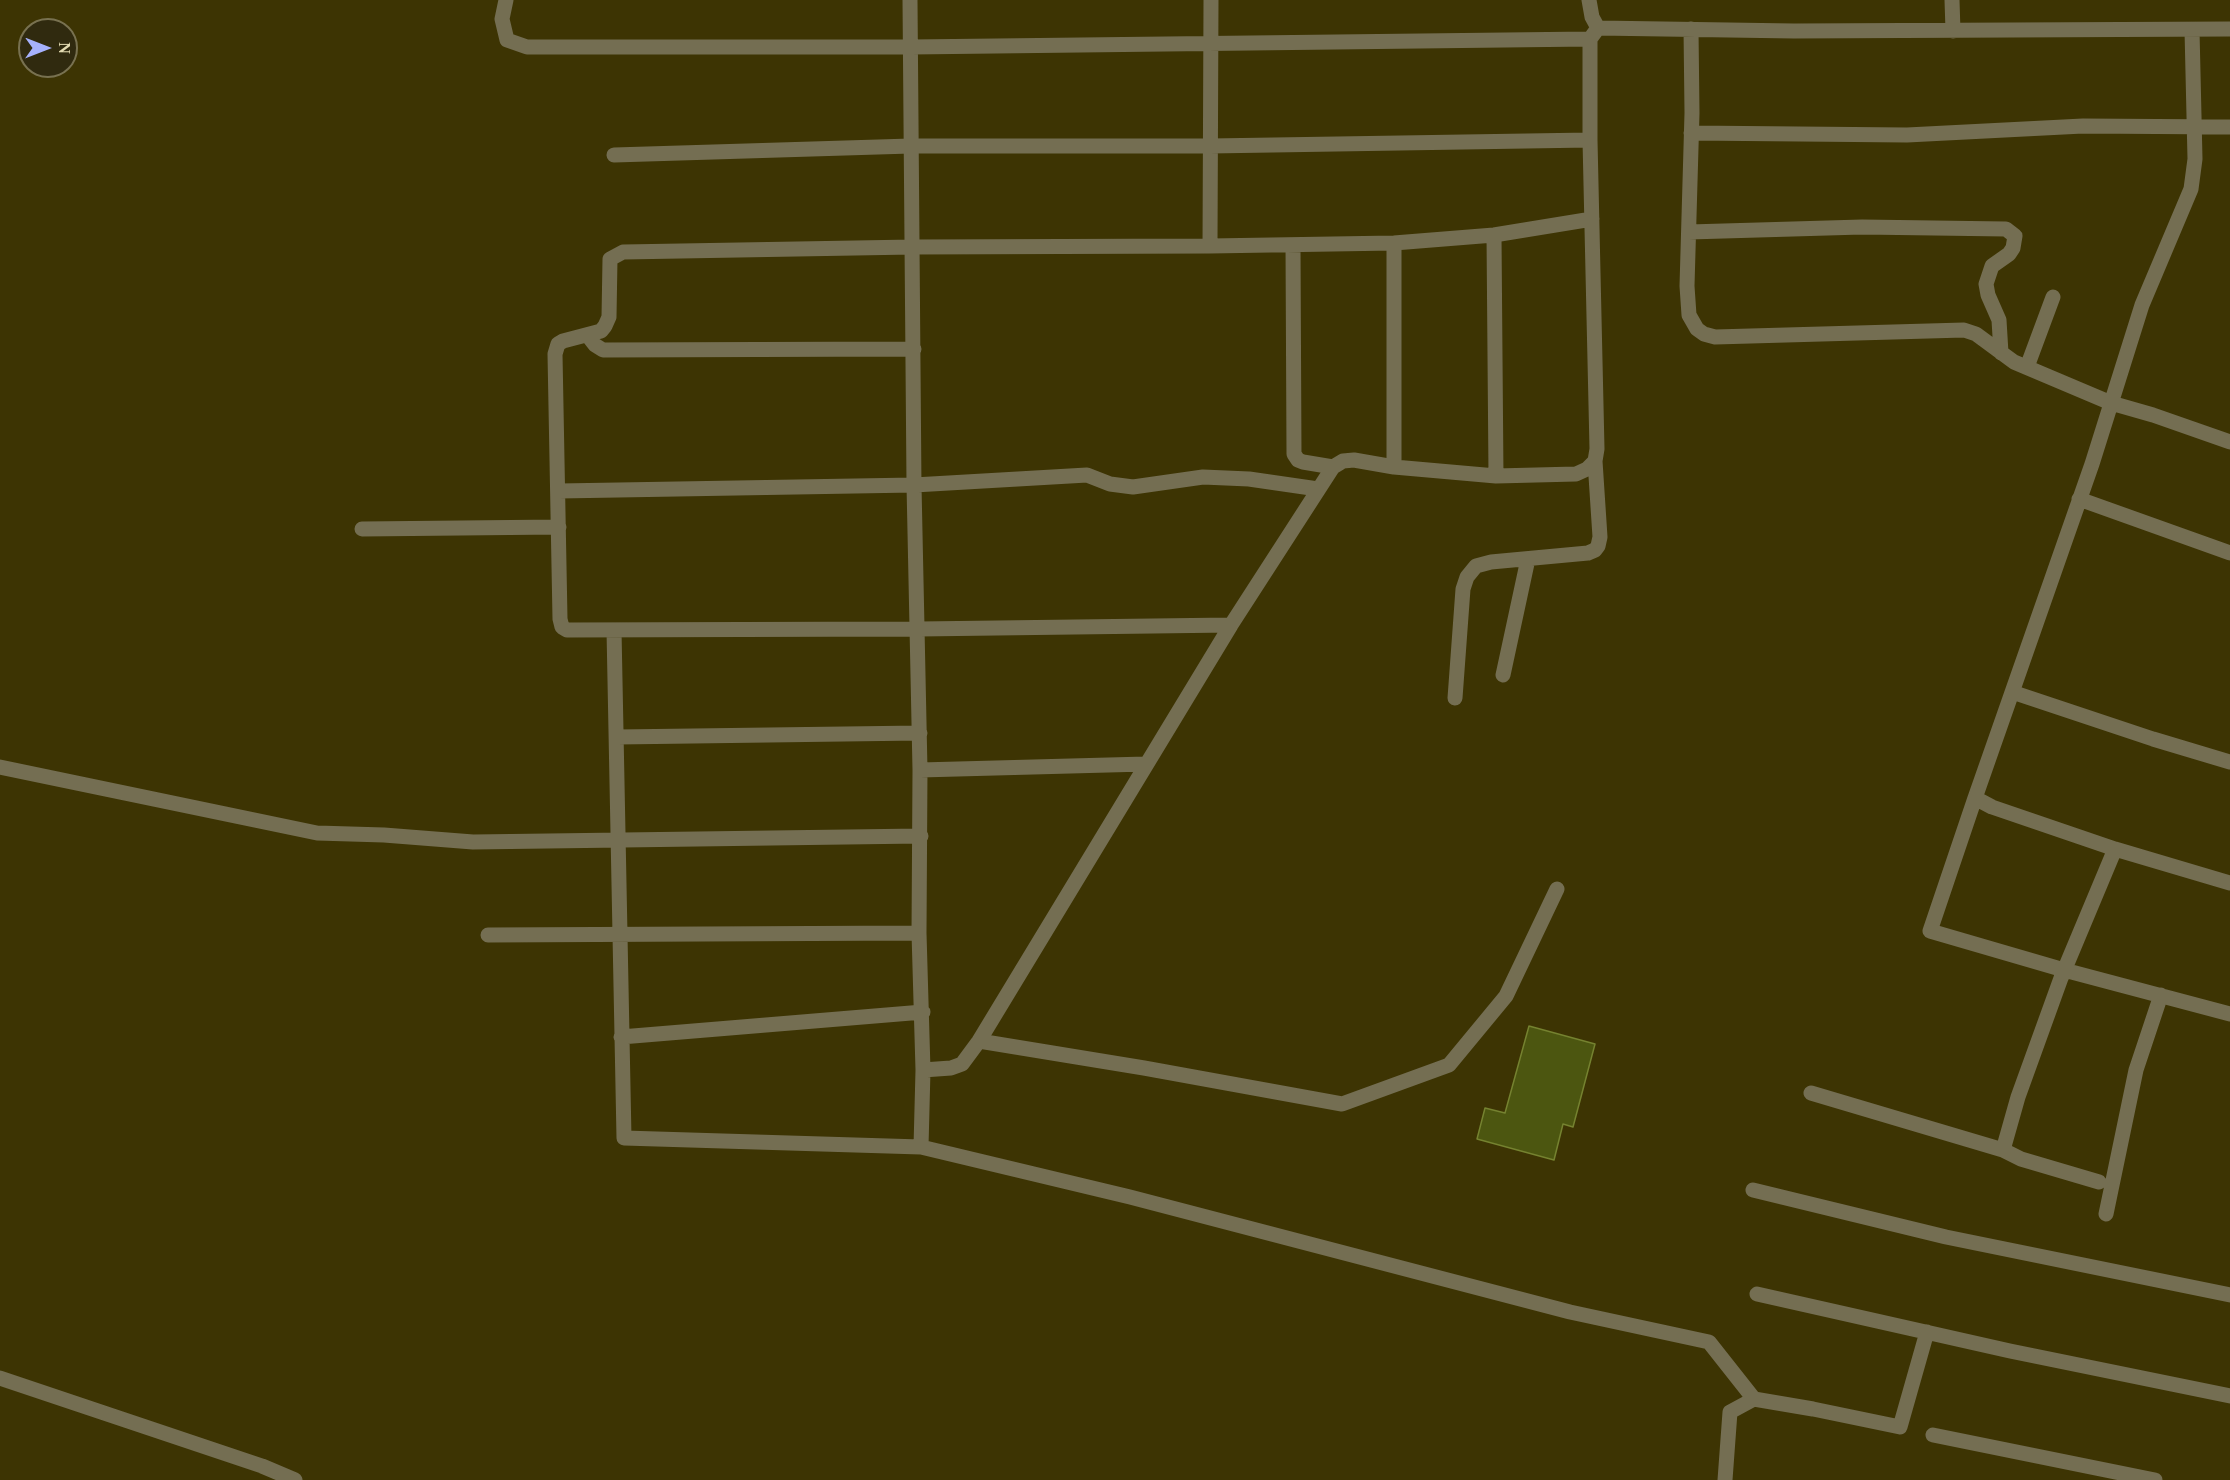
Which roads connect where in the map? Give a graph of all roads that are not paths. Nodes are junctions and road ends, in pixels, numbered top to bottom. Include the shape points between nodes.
1 (506, 0) edge
2 (910, 0) edge
3 (1211, 0) edge
4 (1589, 0) edge
5 (1952, 0) edge
6 (1691, 29) junction
7 (2230, 29) edge
8 (2192, 30) junction
9 (1953, 31) junction
10 (1594, 33) junction
11 (1211, 43) junction
12 (910, 47) junction
13 (2193, 127) junction
14 (2230, 127) edge
15 (1691, 133) junction
16 (1590, 140) junction
17 (911, 146) junction
18 (1210, 146) junction
19 (614, 155) dead end
20 (1592, 219) junction
21 (1689, 232) junction
22 (1494, 235) junction
23 (1394, 243) junction
24 (1293, 245) junction
25 (1210, 246) junction
26 (913, 247) junction
27 (2053, 297) dead end
28 (588, 336) junction
29 (914, 350) junction
30 (2001, 353) junction
31 (2027, 367) junction
32 (2111, 403) junction
33 (2230, 442) edge
34 (1595, 461) junction
35 (1333, 467) junction
36 (1394, 467) junction
37 (1496, 476) junction
38 (914, 485) junction
39 (1318, 489) junction
40 (559, 491) junction
41 (2079, 499) junction
42 (560, 527) junction
43 (362, 529) dead end
44 (2230, 553) edge
45 (1528, 560) junction
46 (1231, 625) junction
47 (919, 629) junction
48 (614, 630) junction
49 (1503, 675) dead end
50 (2012, 692) junction
51 (1455, 698) dead end
52 (920, 733) junction
53 (617, 737) junction
54 (2230, 762) edge
55 (1146, 764) junction
56 (0, 767) edge
57 (921, 770) junction
58 (1975, 798) junction
59 (921, 836) junction
60 (619, 838) junction
61 (2115, 849) junction
62 (2230, 883) edge
63 (1557, 889) dead end
64 (920, 933) junction
65 (620, 934) junction
66 (488, 935) dead end
67 (2064, 970) junction
68 (2161, 995) junction
69 (923, 1012) junction
70 (2230, 1014) edge
71 (621, 1037) junction
72 (979, 1041) junction
73 (923, 1070) junction
74 (1811, 1094) dead end
75 (921, 1148) junction
76 (2003, 1150) junction
77 (2098, 1182) dead end
78 (1753, 1190) dead end
79 (2106, 1214) dead end
80 (1757, 1294) dead end
81 (2230, 1295) edge
82 (1928, 1332) junction
83 (0, 1378) edge
84 (2230, 1396) edge
85 (1754, 1400) junction
86 (1933, 1435) dead end
87 (295, 1480) edge
88 (1725, 1480) edge
89 (2155, 1480) edge

1 - 12 street via 502,19 507,40 527,47
2 - 12 street
3 - 11 street
4 - 10 street
5 - 9 street
6 - 9 street
6 - 10 street
6 - 15 street
7 - 8 street
8 - 9 street
8 - 13 street
10 - 11 street
10 - 16 street
11 - 12 street
11 - 18 street
12 - 17 street
13 - 14 street
13 - 15 street via 2083,126 1907,135
13 - 32 street via 2195,159 2190,189 2142,305
15 - 21 street
16 - 18 street
16 - 20 street
17 - 18 street
17 - 19 street
17 - 26 street
18 - 25 street
20 - 22 street
20 - 34 street
21 - 30 street via 1689,315 1704,334 1715,337 1964,330
21 - 30 street via 1862,227 2006,229 2015,236 2013,248 1992,266 1986,284 1999,320
22 - 23 street
22 - 37 street
23 - 24 street
23 - 36 street
24 - 25 street
24 - 35 street via 1294,454 1303,462
25 - 26 street
26 - 28 street via 616,254 610,259 609,317 601,331
26 - 29 street
27 - 31 street
28 - 29 street via 603,350
28 - 40 street via 563,341 555,354
29 - 38 street
30 - 31 street
31 - 32 street
32 - 33 street
32 - 41 street
34 - 37 street via 1576,474
34 - 45 street via 1598,546 1588,553
35 - 36 street via 1354,459
35 - 39 street
36 - 37 street
38 - 39 street via 1087,475 1133,487 1203,477
38 - 40 street
38 - 47 street
39 - 46 street
40 - 42 street
41 - 44 street
41 - 50 street
42 - 43 street
42 - 48 street via 562,627
45 - 49 street
45 - 51 street via 1476,566 1467,577
46 - 47 street
46 - 55 street
47 - 48 street
47 - 52 street
48 - 53 street
50 - 54 street
50 - 58 street
52 - 53 street
52 - 57 street
53 - 60 street
55 - 57 street
55 - 72 street
56 - 60 street via 317,833 473,842
57 - 59 street
58 - 61 street
58 - 67 street via 1930,931
59 - 60 street
59 - 64 street
60 - 65 street
61 - 62 street
61 - 67 street
63 - 72 street via 1506,996 1449,1065 1342,1104
64 - 65 street
64 - 69 street
65 - 66 street
65 - 71 street
67 - 68 street
67 - 76 street
68 - 70 street
68 - 79 street via 2136,1070
69 - 71 street
69 - 73 street
71 - 75 street via 624,1138
72 - 73 street via 962,1064
73 - 75 street
74 - 76 street
75 - 85 street via 1130,1197 1570,1312 1709,1342
76 - 77 street
78 - 81 street via 1946,1237
80 - 82 street
82 - 84 street
82 - 85 street via 1900,1426
83 - 87 street
85 - 88 street via 1730,1412
86 - 89 street

